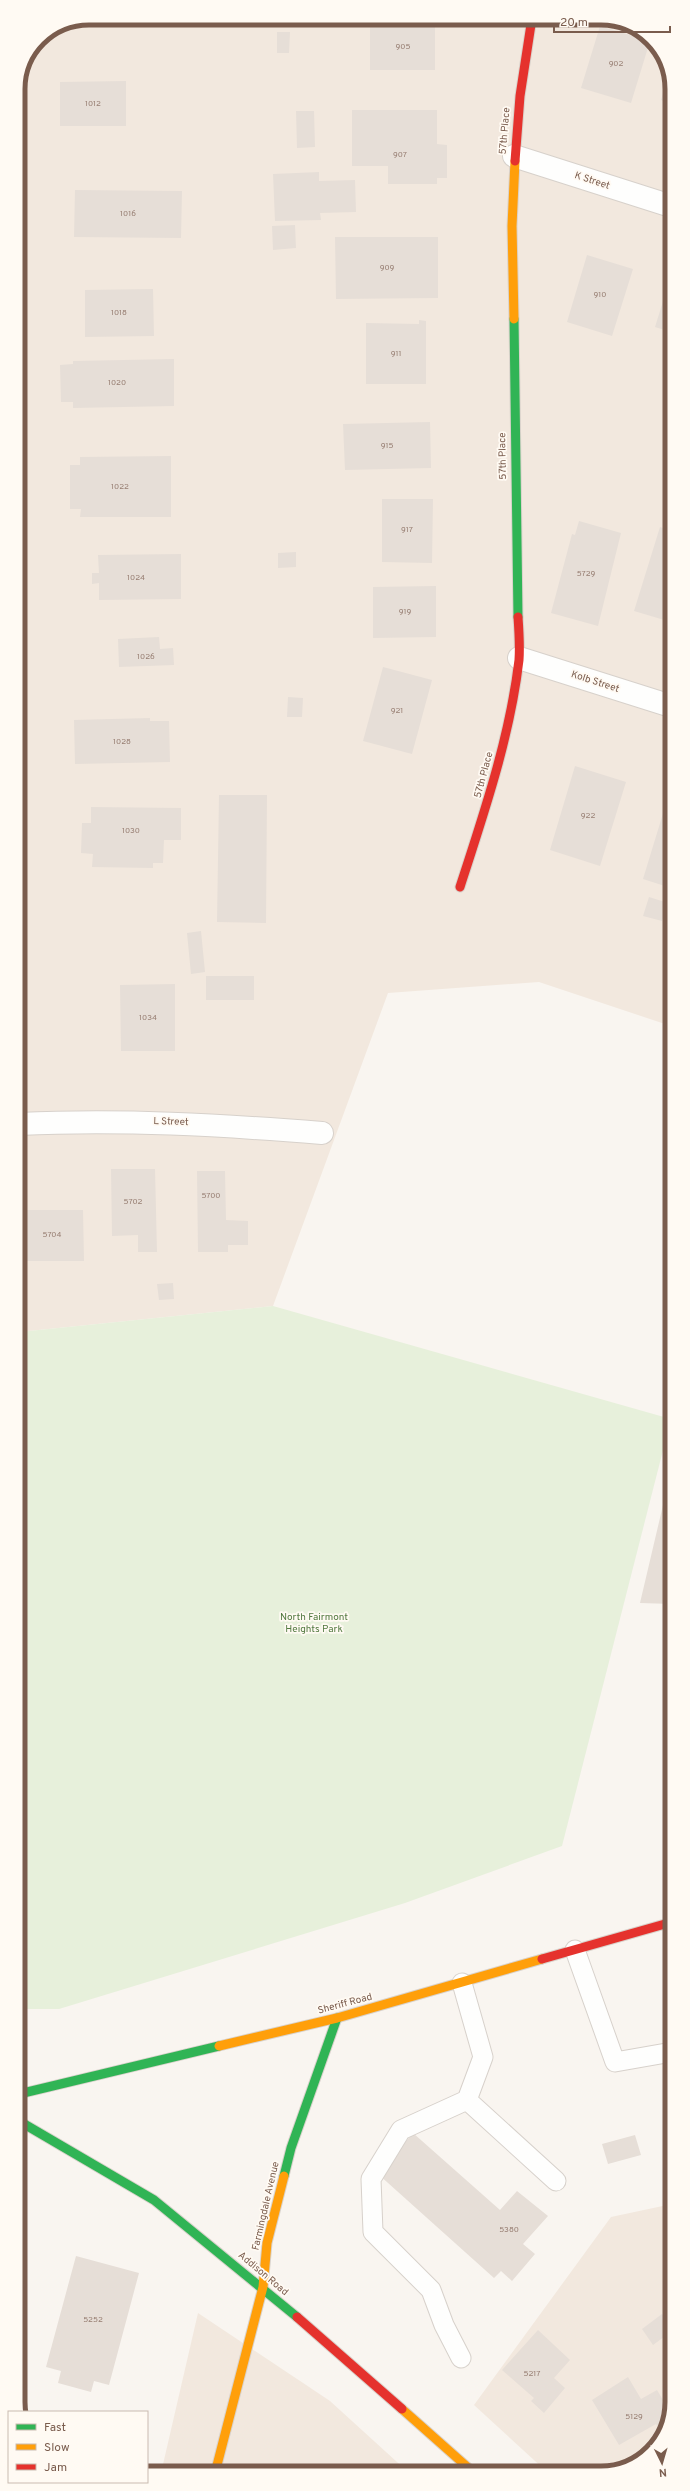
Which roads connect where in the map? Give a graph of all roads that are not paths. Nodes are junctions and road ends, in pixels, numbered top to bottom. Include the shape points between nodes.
1 (530, 25) edge
2 (514, 156) junction
3 (665, 204) edge
4 (519, 658) junction
5 (665, 704) edge
6 (460, 888) dead end
7 (25, 1124) edge
8 (322, 1133) dead end
9 (665, 1924) edge
10 (575, 1950) junction
11 (462, 1983) junction
12 (337, 2018) junction
13 (665, 2053) edge
14 (25, 2093) edge
15 (467, 2100) junction
16 (25, 2125) edge
17 (556, 2181) dead end
18 (263, 2287) junction
19 (461, 2358) dead end
20 (217, 2466) edge
21 (466, 2466) edge

1 - 2 street, 57th Place
2 - 3 street, K Street
2 - 4 street, 57th Place via 512,284
4 - 5 street, Kolb Street
4 - 6 street, 57th Place via 504,742
7 - 8 street, L Street via 89,1120 156,1121
9 - 10 street, Sheriff Road
10 - 11 street, Sheriff Road
10 - 13 lane via 615,2062
11 - 12 street, Sheriff Road
11 - 15 lane via 483,2057
12 - 14 street, Sheriff Road
12 - 18 street, Farmingdale Avenue via 290,2148 267,2243
15 - 17 lane
15 - 19 lane via 401,2130 371,2179 373,2232 431,2290 444,2325
16 - 18 street, Addison Road via 154,2200
18 - 20 street, Farmingdale Avenue
18 - 21 street, Addison Road

